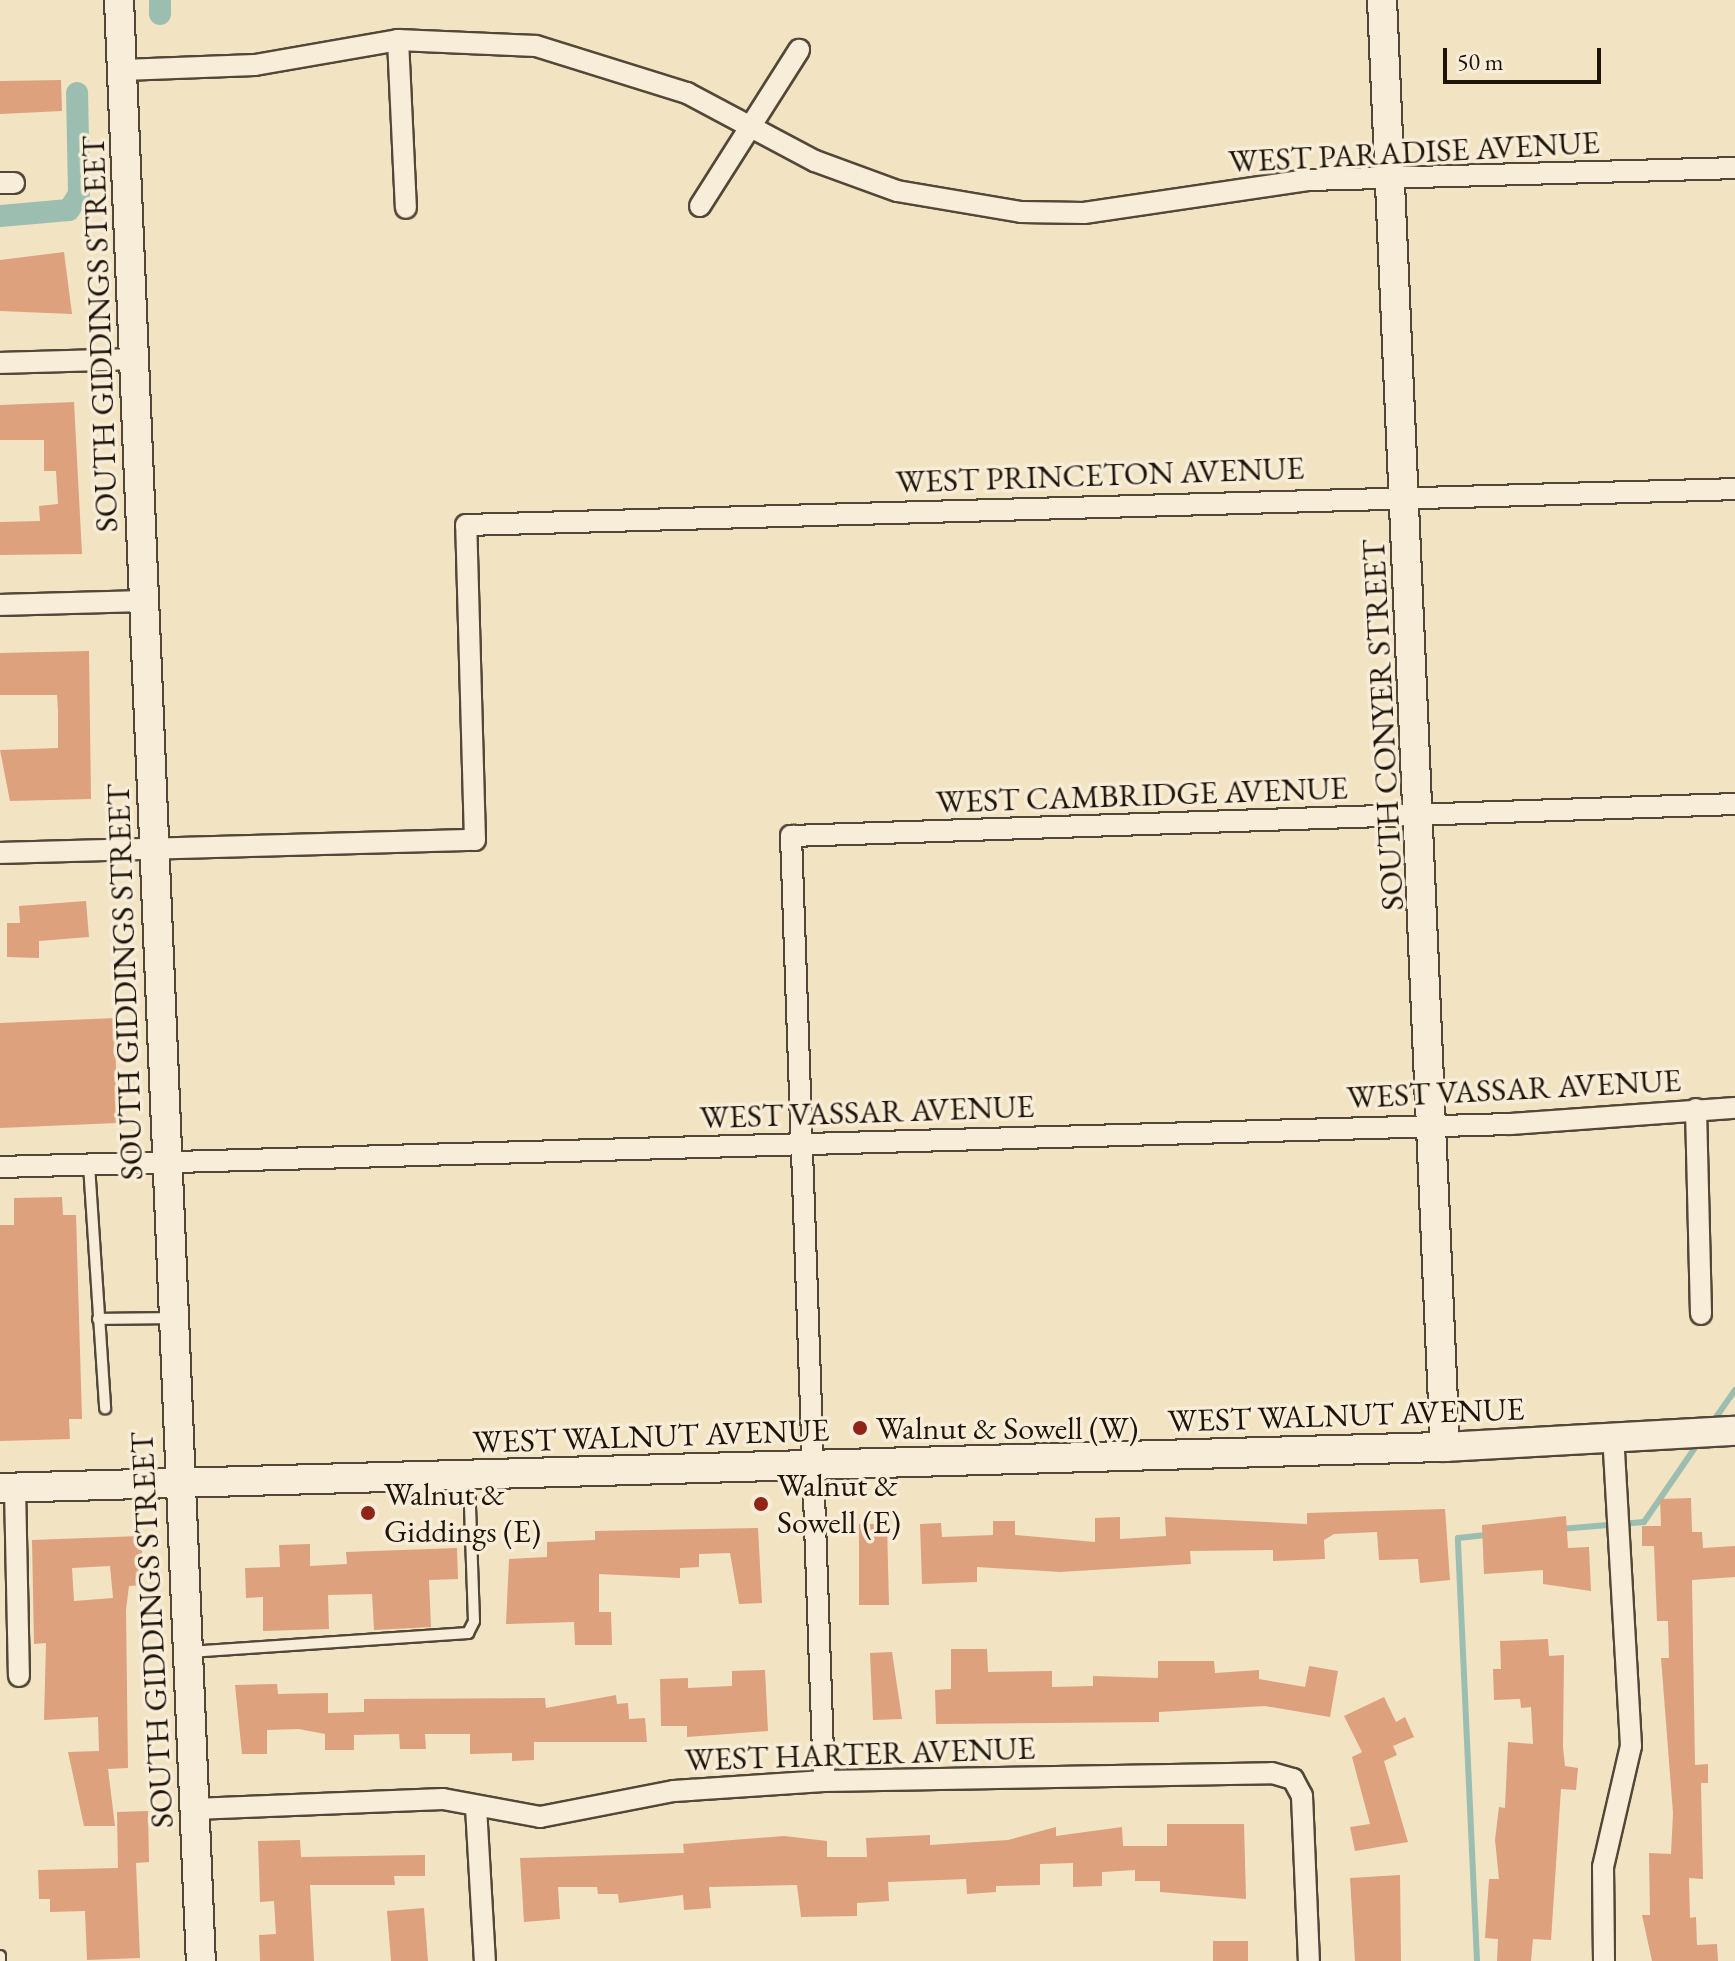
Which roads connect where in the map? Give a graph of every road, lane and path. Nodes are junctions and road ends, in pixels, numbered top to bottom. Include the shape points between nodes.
1 (119, 0) edge
2 (1382, 0) edge
3 (398, 40) junction
4 (799, 50) dead end
5 (123, 70) junction
6 (751, 127) junction
7 (1735, 168) edge
8 (1392, 179) junction
9 (700, 206) dead end
10 (406, 208) dead end
11 (136, 359) junction
12 (0, 363) edge
13 (1735, 489) edge
14 (1406, 496) junction
15 (144, 601) junction
16 (0, 605) edge
17 (1735, 804) edge
18 (1423, 815) junction
19 (155, 848) junction
20 (0, 853) edge
21 (1735, 1108) edge
22 (1696, 1109) junction
23 (1433, 1127) junction
24 (800, 1143) junction
25 (165, 1163) junction
26 (89, 1165) junction
27 (0, 1167) edge
28 (1701, 1314) dead end
29 (172, 1318) junction
30 (98, 1319) junction
31 (105, 1408) dead end
32 (1735, 1431) edge
33 (1613, 1437) junction
34 (1445, 1447) junction
35 (814, 1466) junction
36 (469, 1475) junction
37 (179, 1484) junction
38 (8, 1488) edge
39 (187, 1652) junction
40 (19, 1676) dead end
41 (824, 1781) junction
42 (476, 1807) junction
43 (194, 1809) junction
44 (201, 1961) edge
45 (485, 1961) edge
46 (1309, 1961) edge
47 (1604, 1961) edge

1 - 5 street, SOUTH GIDDINGS STREET
2 - 8 street, SOUTH CONYER STREET
3 - 5 street, WEST PARADISE AVENUE via 255,65
3 - 6 street, WEST PARADISE AVENUE via 493,42 597,61 687,93
3 - 10 street
4 - 6 street
5 - 11 street, SOUTH GIDDINGS STREET
6 - 8 street, WEST PARADISE AVENUE via 897,191 1021,212 1084,213 1308,180
6 - 9 street
7 - 8 street, WEST PARADISE AVENUE
8 - 14 street, SOUTH CONYER STREET
11 - 12 street
11 - 15 street, SOUTH GIDDINGS STREET
13 - 14 street, WEST PRINCETON AVENUE
14 - 18 street, SOUTH CONYER STREET
14 - 19 street, WEST PRINCETON AVENUE via 466,525 475,840
15 - 16 street
15 - 19 street, SOUTH GIDDINGS STREET
17 - 18 street, WEST CAMBRIDGE AVENUE
18 - 23 street, SOUTH CONYER STREET
18 - 24 street, WEST CAMBRIDGE AVENUE via 791,836
19 - 20 street
19 - 25 street, SOUTH GIDDINGS STREET
21 - 22 street, WEST VASSAR AVENUE
22 - 23 street, WEST VASSAR AVENUE
22 - 28 street
23 - 24 street, WEST VASSAR AVENUE
23 - 34 street, SOUTH CONYER STREET
24 - 25 street, WEST VASSAR AVENUE
24 - 35 street
25 - 26 street, WEST VASSAR AVENUE
25 - 29 street, SOUTH GIDDINGS STREET
26 - 27 street, WEST VASSAR AVENUE
26 - 30 lane
29 - 30 lane
29 - 37 street, SOUTH GIDDINGS STREET
30 - 31 lane
32 - 33 street, WEST WALNUT AVENUE
33 - 34 street, WEST WALNUT AVENUE
33 - 47 street via 1631,1746 1603,1867
34 - 35 street, WEST WALNUT AVENUE
35 - 36 street, WEST WALNUT AVENUE
35 - 41 street
36 - 37 street, WEST WALNUT AVENUE
36 - 39 lane via 474,1621 468,1633
37 - 38 street, WEST WALNUT AVENUE
37 - 39 street, SOUTH GIDDINGS STREET
38 - 40 street
39 - 43 street, SOUTH GIDDINGS STREET
41 - 42 street, WEST HARTER AVENUE via 674,1791 540,1817
41 - 46 street, WEST HARTER AVENUE via 1272,1773 1293,1779 1302,1796
42 - 43 street, WEST HARTER AVENUE via 443,1799
42 - 45 street
43 - 44 street, SOUTH GIDDINGS STREET

